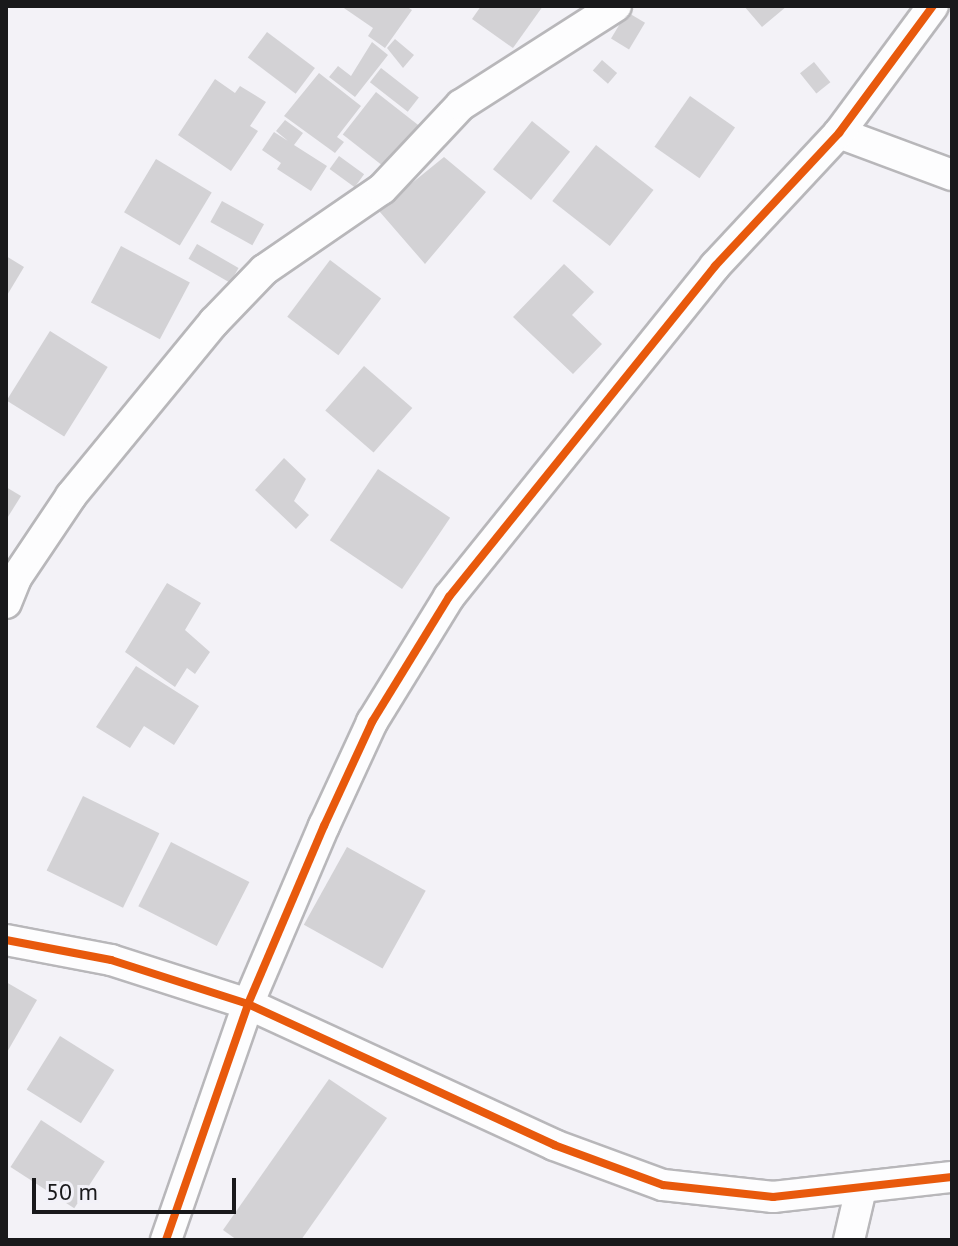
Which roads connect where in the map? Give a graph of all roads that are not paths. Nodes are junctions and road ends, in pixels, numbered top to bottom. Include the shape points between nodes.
1 (616, 6) edge
2 (933, 6) edge
3 (839, 133) junction
4 (952, 175) edge
5 (6, 603) edge
6 (6, 940) edge
7 (248, 1004) junction
8 (952, 1177) edge
9 (861, 1189) junction
10 (166, 1240) edge
11 (849, 1240) edge

1 - 5 street via 461,105 382,189 264,270 214,322 71,496 16,578
2 - 3 street
3 - 4 street
3 - 7 street via 715,266 449,597 372,722
6 - 7 street via 111,960
7 - 9 street via 540,1139 663,1185 773,1197
7 - 10 street
8 - 9 street
9 - 11 street

